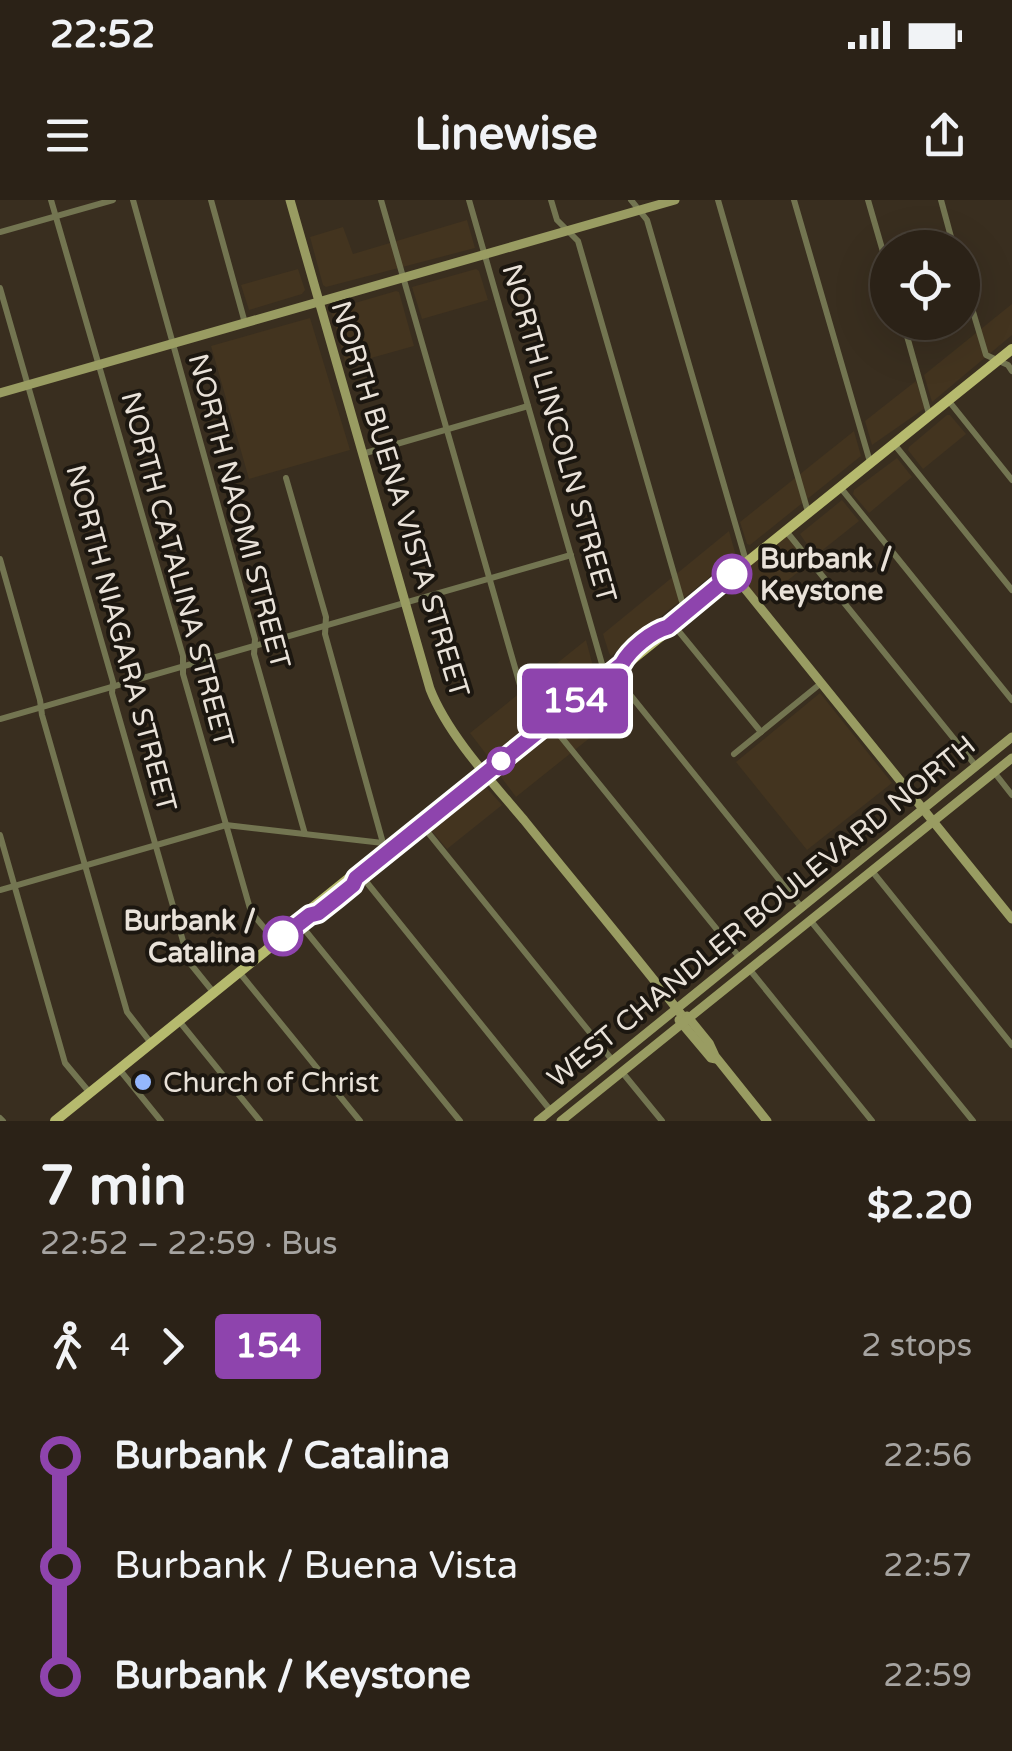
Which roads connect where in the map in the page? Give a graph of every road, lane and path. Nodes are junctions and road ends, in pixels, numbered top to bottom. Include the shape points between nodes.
1 (51, 200) edge
2 (113, 200) edge
3 (132, 200) edge
4 (211, 200) edge
5 (290, 200) edge
6 (381, 200) edge
7 (469, 200) edge
8 (552, 200) edge
9 (632, 200) edge
10 (675, 200) edge
11 (718, 200) edge
12 (794, 200) edge
13 (868, 200) edge
14 (941, 200) edge
15 (640, 210) junction
16 (56, 216) junction
17 (877, 230) edge
18 (949, 230) edge
19 (567, 231) junction
20 (0, 232) edge
21 (485, 254) junction
22 (404, 278) junction
23 (0, 288) edge
24 (319, 303) junction
25 (245, 323) junction
26 (980, 335) edge
27 (908, 340) edge
28 (173, 344) junction
29 (1012, 349) edge
30 (998, 360) junction
31 (99, 365) junction
32 (1012, 371) edge
33 (28, 386) junction
34 (0, 394) edge
35 (948, 400) junction
36 (528, 406) junction
37 (930, 415) junction
38 (446, 429) junction
39 (894, 444) junction
40 (362, 454) junction
41 (870, 462) junction
42 (286, 478) dead end
43 (1012, 480) edge
44 (840, 487) junction
45 (808, 513) junction
46 (786, 530) junction
47 (571, 555) junction
48 (0, 559) edge
49 (746, 562) junction
50 (733, 574) junction
51 (490, 578) junction
52 (1012, 590) edge
53 (405, 603) junction
54 (685, 612) junction
55 (326, 625) junction
56 (670, 625) junction
57 (255, 646) junction
58 (183, 666) junction
59 (611, 672) junction
60 (820, 684) junction
61 (112, 687) junction
62 (1012, 700) edge
63 (41, 707) junction
64 (0, 719) edge
65 (550, 722) junction
66 (761, 732) junction
67 (534, 734) junction
68 (1012, 737) edge
69 (734, 754) dead end
70 (1012, 758) edge
71 (976, 766) junction
72 (994, 772) junction
73 (486, 773) junction
74 (1012, 795) edge
75 (923, 810) junction
76 (932, 822) junction
77 (422, 824) junction
78 (226, 826) junction
79 (306, 834) junction
80 (0, 835) edge
81 (156, 846) junction
82 (386, 847) junction
83 (85, 866) junction
84 (872, 871) junction
85 (358, 876) junction
86 (15, 886) junction
87 (0, 890) edge
88 (802, 908) junction
89 (1012, 919) edge
90 (810, 920) junction
91 (300, 923) junction
92 (276, 942) junction
93 (740, 958) junction
94 (750, 970) junction
95 (239, 972) junction
96 (214, 993) junction
97 (676, 1009) junction
98 (178, 1021) junction
99 (686, 1021) junction
100 (152, 1043) junction
101 (1012, 1045) edge
102 (613, 1061) junction
103 (119, 1069) junction
104 (622, 1072) junction
105 (90, 1093) junction
106 (551, 1111) junction
107 (58, 1120) edge
108 (161, 1121) edge
109 (260, 1121) edge
110 (360, 1121) edge
111 (460, 1121) edge
112 (538, 1121) edge
113 (561, 1121) edge
114 (662, 1121) edge
115 (768, 1121) edge
116 (872, 1121) edge
117 (973, 1121) edge

1 - 16 street, NORTH CATALINA STREET
2 - 16 street
3 - 28 street, NORTH NAOMI STREET
4 - 25 street
5 - 24 main road, NORTH BUENA VISTA STREET
6 - 22 street
7 - 21 street, NORTH LINCOLN STREET
8 - 19 street
9 - 15 street
10 - 15 main road
11 - 45 street
12 - 41 street
13 - 17 street
14 - 18 street
15 - 19 main road
15 - 49 street
16 - 20 street
16 - 31 street, NORTH CATALINA STREET
19 - 21 main road
19 - 54 street via 578,241
21 - 22 main road
21 - 36 street, NORTH LINCOLN STREET
22 - 24 main road
22 - 38 street
23 - 33 street, NORTH NIAGARA STREET
24 - 25 main road
24 - 40 main road, NORTH BUENA VISTA STREET
25 - 28 main road
26 - 30 street via 986,355
27 - 37 street
28 - 31 main road
28 - 57 street, NORTH NAOMI STREET
29 - 30 main road
30 - 32 street
30 - 35 main road
31 - 33 main road
31 - 58 street, NORTH CATALINA STREET
33 - 34 main road
33 - 61 street, NORTH NIAGARA STREET
35 - 37 main road
35 - 43 street
36 - 38 street
36 - 47 street, NORTH LINCOLN STREET
37 - 39 main road
38 - 40 street
38 - 51 street
39 - 41 main road
39 - 52 street
40 - 53 main road, NORTH BUENA VISTA STREET
41 - 44 main road
42 - 55 street
44 - 45 main road
44 - 62 street
45 - 46 main road
46 - 49 main road
46 - 71 street
47 - 51 street
47 - 59 street, NORTH LINCOLN STREET via 602,664
48 - 63 street
49 - 50 main road
50 - 54 main road
50 - 60 main road
51 - 53 street
51 - 67 street
53 - 55 street
53 - 73 main road, NORTH BUENA VISTA STREET via 440,711
54 - 56 main road
55 - 57 street
55 - 82 street
56 - 59 main road
56 - 66 street
57 - 58 street
57 - 79 street, NORTH NAOMI STREET
58 - 61 street
58 - 78 street, NORTH CATALINA STREET
59 - 65 main road
59 - 88 street, NORTH LINCOLN STREET
60 - 66 street
60 - 75 main road
61 - 63 street
61 - 81 street, NORTH NIAGARA STREET
63 - 64 street
63 - 83 street
65 - 67 main road
65 - 93 street
66 - 69 street
67 - 73 main road
68 - 71 main road, WEST CHANDLER BOULEVARD NORTH
70 - 72 main road
71 - 75 main road, WEST CHANDLER BOULEVARD NORTH
72 - 74 street
72 - 76 main road
73 - 77 main road
73 - 97 main road, NORTH BUENA VISTA STREET
75 - 76 main road
75 - 88 main road, WEST CHANDLER BOULEVARD NORTH
76 - 84 main road
76 - 89 main road
77 - 82 main road
77 - 102 street
78 - 79 street
78 - 81 street
78 - 92 street, NORTH CATALINA STREET via 251,912
79 - 82 street
80 - 86 street
81 - 83 street
81 - 96 street, NORTH NIAGARA STREET via 189,962
82 - 85 main road
83 - 86 street
83 - 100 street via 127,1012
84 - 90 main road
84 - 101 street
85 - 91 main road
85 - 106 street
86 - 87 street
86 - 105 street via 65,1063
88 - 93 main road, WEST CHANDLER BOULEVARD NORTH
90 - 94 main road
90 - 117 street
91 - 92 main road
91 - 111 street
92 - 95 main road
93 - 97 main road, WEST CHANDLER BOULEVARD NORTH
94 - 99 main road
94 - 116 street
95 - 96 main road
95 - 110 street
96 - 98 main road
97 - 99 main road, NORTH BUENA VISTA STREET
97 - 102 main road, WEST CHANDLER BOULEVARD NORTH
98 - 100 main road
98 - 109 street
99 - 104 main road
99 - 115 main road, NORTH BUENA VISTA STREET
100 - 103 main road
102 - 106 main road, WEST CHANDLER BOULEVARD NORTH
103 - 105 main road
103 - 108 street
104 - 113 main road
104 - 114 street
105 - 107 main road
106 - 112 main road, WEST CHANDLER BOULEVARD NORTH

